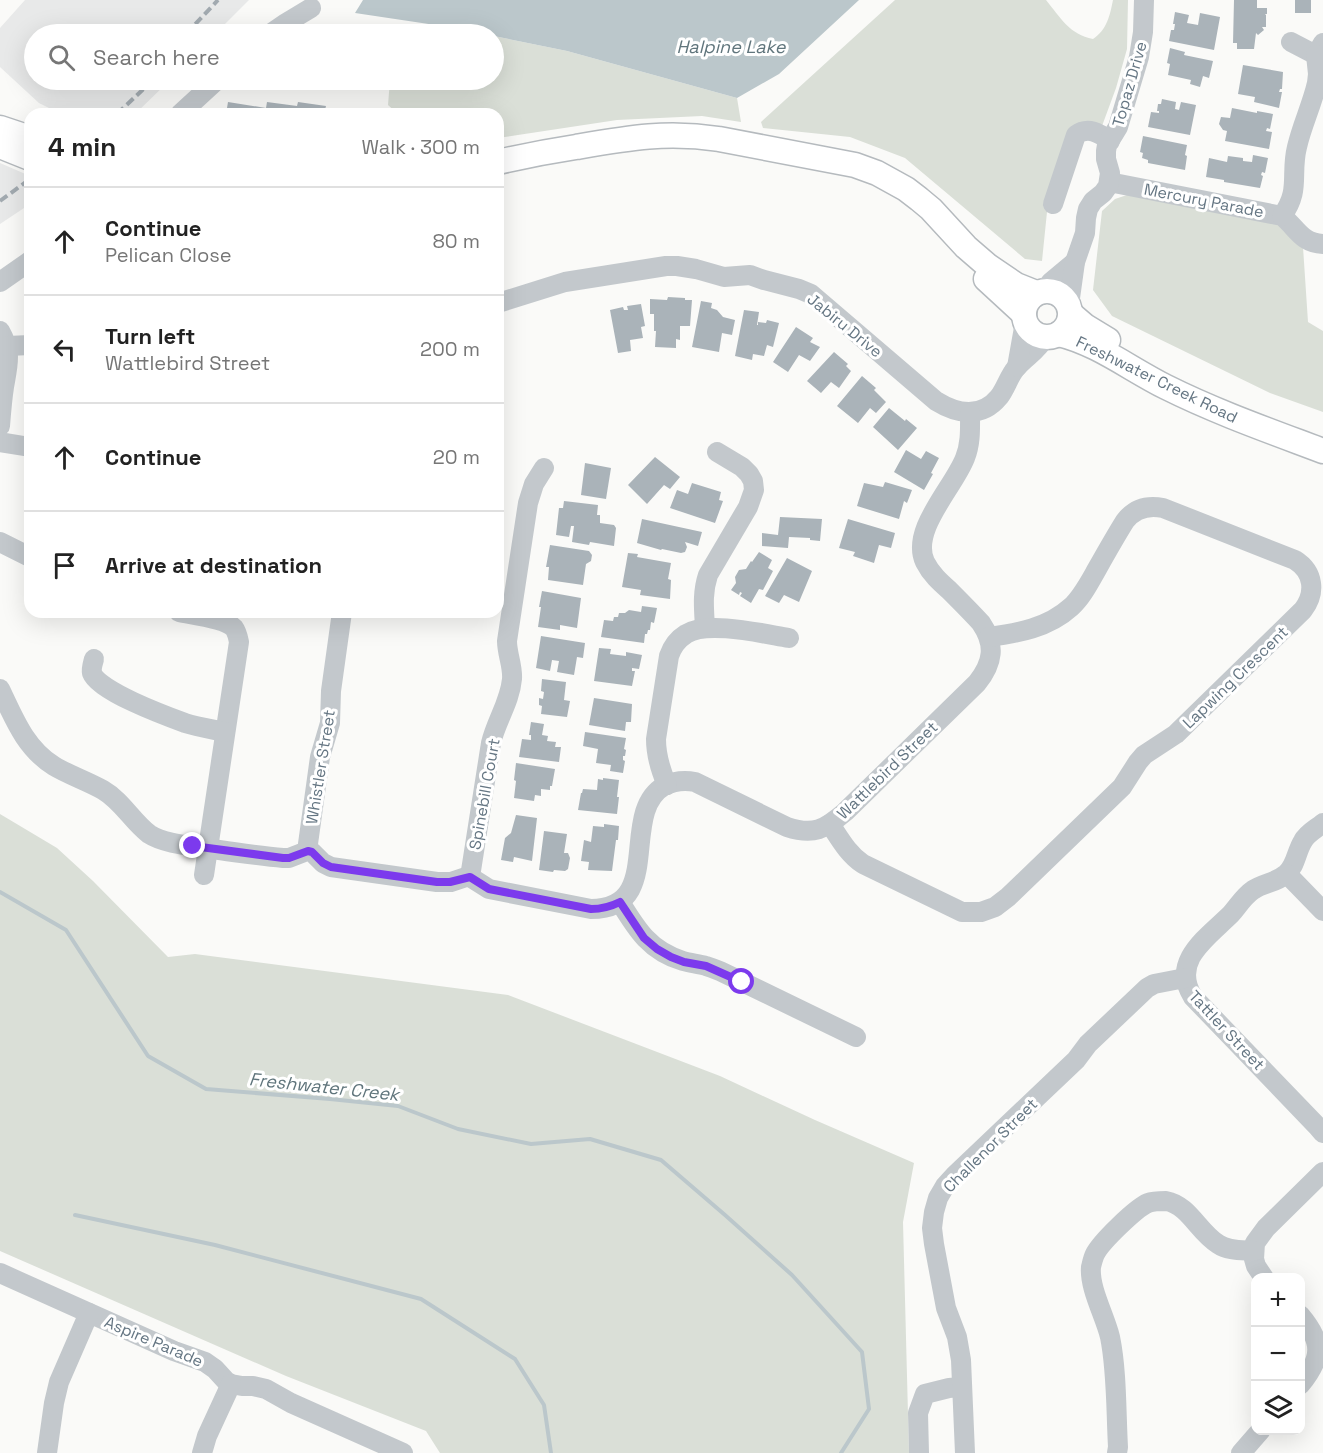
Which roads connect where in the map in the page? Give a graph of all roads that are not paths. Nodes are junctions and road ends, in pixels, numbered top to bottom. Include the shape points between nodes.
1 (1144, 0) edge
2 (311, 8) dead end
3 (285, 24) edge
4 (1291, 42) dead end
5 (1320, 49) edge
6 (206, 90) edge
7 (187, 108) edge
8 (0, 128) edge
9 (1110, 141) junction
10 (0, 146) edge
11 (24, 147) edge
12 (24, 150) edge
13 (504, 160) edge
14 (504, 172) edge
15 (1109, 182) junction
16 (1053, 204) dead end
17 (1282, 216) junction
18 (1323, 244) edge
19 (1075, 262) junction
20 (24, 265) edge
21 (0, 282) edge
22 (504, 301) edge
23 (1032, 305) junction
24 (1061, 322) junction
25 (4, 338) edge
26 (24, 343) edge
27 (1017, 368) junction
28 (970, 413) junction
29 (0, 426) edge
30 (1323, 437) edge
31 (0, 442) edge
32 (24, 446) edge
33 (1323, 451) edge
34 (717, 452) dead end
35 (544, 468) dead end
36 (0, 542) edge
37 (24, 554) edge
38 (1317, 578) edge
39 (208, 618) edge
40 (341, 618) edge
41 (705, 627) junction
42 (789, 638) dead end
43 (989, 638) junction
44 (94, 659) dead end
45 (0, 688) edge
46 (225, 732) junction
47 (667, 785) junction
48 (1323, 823) edge
49 (830, 825) junction
50 (217, 849) junction
51 (308, 851) junction
52 (1287, 874) junction
53 (204, 875) dead end
54 (470, 877) junction
55 (620, 902) junction
56 (1323, 911) edge
57 (1185, 978) junction
58 (856, 1037) dead end
59 (1323, 1133) edge
60 (1323, 1172) edge
61 (1254, 1251) junction
62 (0, 1273) edge
63 (1261, 1273) edge
64 (89, 1313) junction
65 (1305, 1320) edge
66 (1304, 1381) edge
67 (231, 1384) junction
68 (962, 1387) junction
69 (1257, 1435) edge
70 (47, 1453) edge
71 (202, 1453) edge
72 (403, 1453) edge
73 (919, 1453) edge
74 (965, 1453) edge
75 (1117, 1453) edge
76 (1241, 1453) edge

1 - 9 street, Topaz Drive via 1139,57
2 - 3 street
4 - 5 street
5 - 17 street via 1317,83 1297,147 1292,198
6 - 7 street
8 - 11 main road
9 - 15 street, Topaz Drive via 1106,155
9 - 16 street via 1096,132 1081,131 1076,135
10 - 12 main road
13 - 23 main road via 630,137 673,135 701,136 855,165 906,189 966,247 1016,285
14 - 23 main road via 623,149 679,146 854,176 882,187 912,207 962,257
15 - 17 street, Mercury Parade
15 - 19 street via 1088,209
17 - 18 street, Mercury Parade via 1300,236
19 - 23 street
19 - 24 street
20 - 21 street
22 - 28 street, Jabiru Drive via 565,282 653,268 677,266 724,277 750,275 811,294 936,401 949,409
23 - 24 main road via 1033,332
23 - 24 main road via 1052,291 1059,294 1065,298
23 - 27 street
24 - 27 street
24 - 30 main road, Freshwater Creek Road via 1099,335 1201,388
24 - 33 main road, Freshwater Creek Road via 1086,343 1139,374
25 - 26 street
25 - 29 street via 8,367
27 - 28 street via 1000,396 982,410
28 - 43 street via 968,450 928,523 922,550 930,570 981,623
31 - 32 street
34 - 41 street via 749,474 754,490 708,575 703,598
35 - 54 street, Spinebill Court via 528,503 507,641 512,680 491,743
36 - 37 street
38 - 43 street, Lapwing Crescent via 1295,560 1163,508 1142,508 1125,520 1084,592 1071,607 1047,623
38 - 49 street, Lapwing Crescent via 1303,610 1176,734 1144,755 1122,787 995,907 962,912 873,869 855,858
39 - 46 street via 229,624 237,634
40 - 51 street, Whistler Street via 330,723 320,757
41 - 42 street
41 - 47 street via 685,634 669,656 656,739 656,752
43 - 49 street, Wattlebird Street via 990,661 977,683
44 - 46 street via 93,674 109,689 148,709
45 - 50 street via 27,742 54,766 103,790 151,835
46 - 50 street
47 - 49 street, Wattlebird Street via 695,782 797,830 816,831
47 - 55 street via 655,793 644,813 634,883
48 - 52 street via 1303,840
50 - 51 street via 283,858
50 - 53 street
51 - 54 street via 331,867 437,882
52 - 56 street
52 - 57 street, Tattler Street via 1246,896 1191,954
54 - 55 street via 489,889 591,909
55 - 58 street via 644,938 657,949 684,962 724,973
57 - 59 street, Tattler Street via 1192,997
57 - 68 street, Challenor Street via 1147,988 955,1175 938,1198 932,1228 934,1244 946,1308 957,1337
60 - 61 street via 1260,1234
61 - 63 street
61 - 75 street via 1217,1244 1178,1206 1158,1201 1138,1209 1095,1254 1091,1275 1110,1340
62 - 64 street, Aspire Parade
64 - 67 street, Aspire Parade via 205,1362
64 - 70 street via 59,1382
65 - 66 street via 1317,1335 1320,1353
67 - 71 street
67 - 72 street via 266,1389
68 - 73 street via 926,1394 918,1413
68 - 74 street, Challenor Street
69 - 76 street

